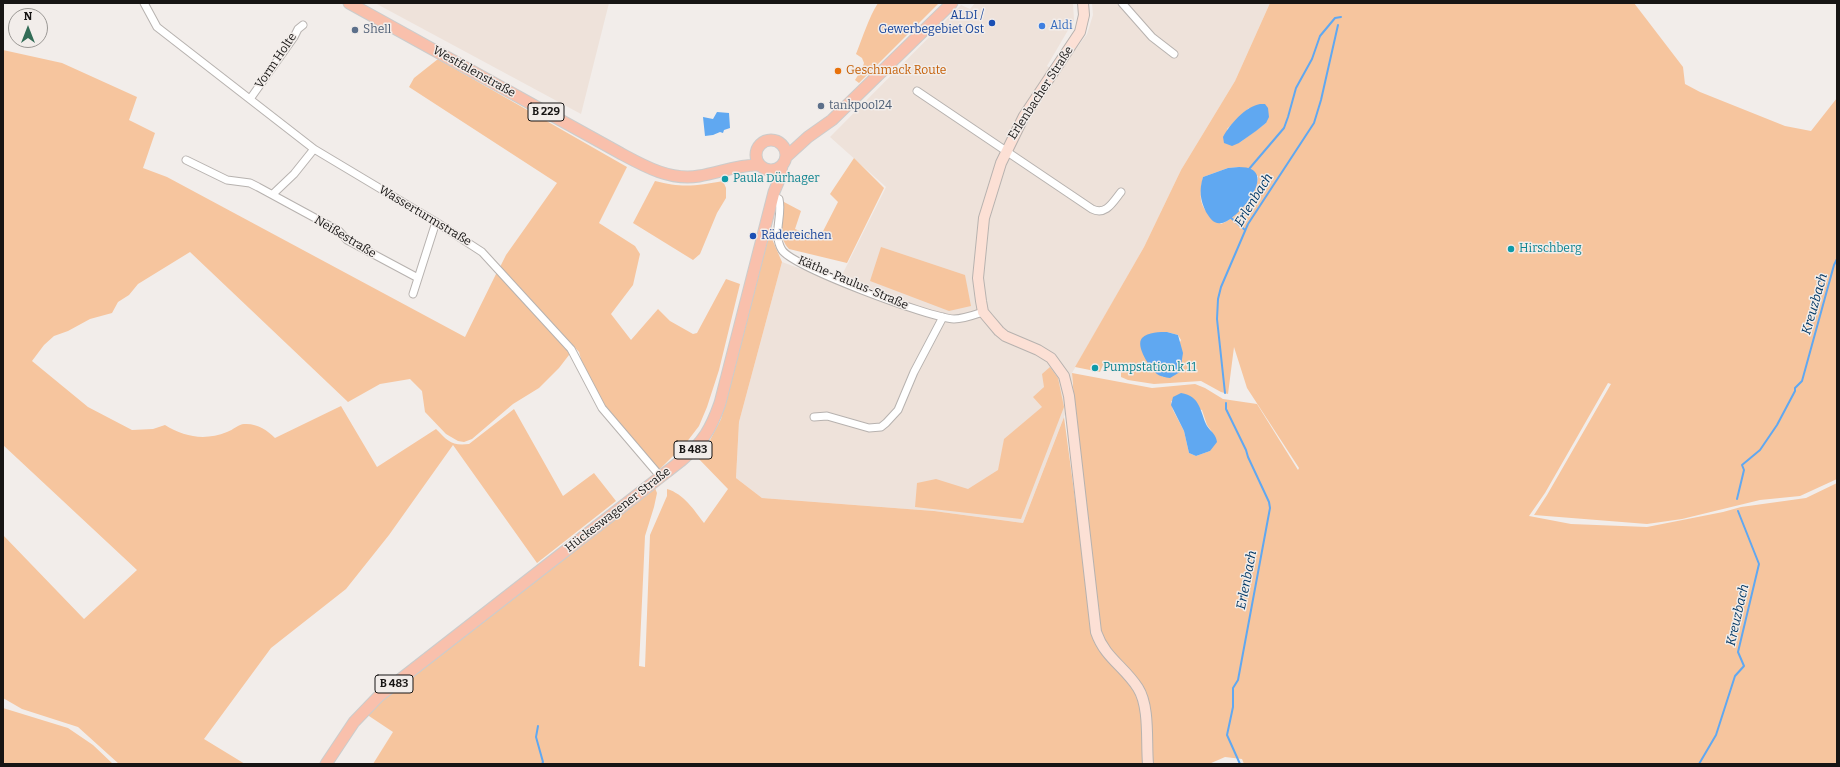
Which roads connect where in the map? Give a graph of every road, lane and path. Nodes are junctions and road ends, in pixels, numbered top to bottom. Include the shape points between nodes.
1 (144, 3) edge
2 (349, 3) edge
3 (952, 3) edge
4 (1086, 3) edge
5 (1122, 3) edge
6 (303, 25) dead end
7 (1174, 54) dead end
8 (917, 91) dead end
9 (250, 99) junction
10 (808, 138) junction
11 (781, 144) junction
12 (314, 149) junction
13 (1006, 150) junction
14 (756, 152) junction
15 (186, 160) dead end
16 (784, 161) junction
17 (733, 167) junction
18 (764, 168) junction
19 (1121, 192) dead end
20 (273, 194) junction
21 (773, 194) junction
22 (436, 222) junction
23 (418, 278) junction
24 (413, 294) dead end
25 (983, 312) junction
26 (943, 317) junction
27 (814, 417) dead end
28 (660, 476) junction
29 (326, 764) edge
30 (1148, 764) edge

1 - 9 street, Wasserturmstraße via 157,27
2 - 17 main road, Westfalenstraße / B 229 via 657,171 688,177
3 - 10 main road via 832,120
4 - 13 street, Erlenbacher Straße via 1080,32 1024,116
5 - 7 street via 1152,37
6 - 9 street, Vorm Holte
8 - 13 street
9 - 12 street, Wasserturmstraße
10 - 11 main road
10 - 16 main road
11 - 14 main road via 767,140 761,143
11 - 16 main road via 785,149
12 - 20 street via 294,174
12 - 22 street, Wasserturmstraße
13 - 19 street via 1096,211 1108,208
13 - 25 street, Erlenbacher Straße via 991,192 981,236 978,278
14 - 17 main road, Westfalenstraße / B 229
14 - 18 main road via 756,159
15 - 20 street, Neißestraße via 227,180 250,183
16 - 18 main road via 776,170
16 - 21 main road, Hückeswagener Straße / B 483
17 - 18 main road, Westfalenstraße / B 229
18 - 21 main road, Hückeswagener Straße / B 483 via 772,178
20 - 23 street, Neißestraße via 339,231 347,240
21 - 26 street, Käthe-Paulus-Straße via 779,199 780,204 778,238 783,251 787,254 884,299
21 - 28 main road, Hückeswagener Straße / B 483 via 713,423 698,446
22 - 23 street
22 - 28 street, Wasserturmstraße via 482,252 571,349 602,408
23 - 24 street
25 - 26 street, Käthe-Paulus-Straße via 965,318
25 - 30 street via 999,331 1044,353 1062,372 1069,396 1096,632 1103,649 1139,690 1144,706
26 - 27 street via 914,372 898,410 881,427 869,428 827,416
28 - 29 main road, Hückeswagener Straße / B 483 via 370,703

